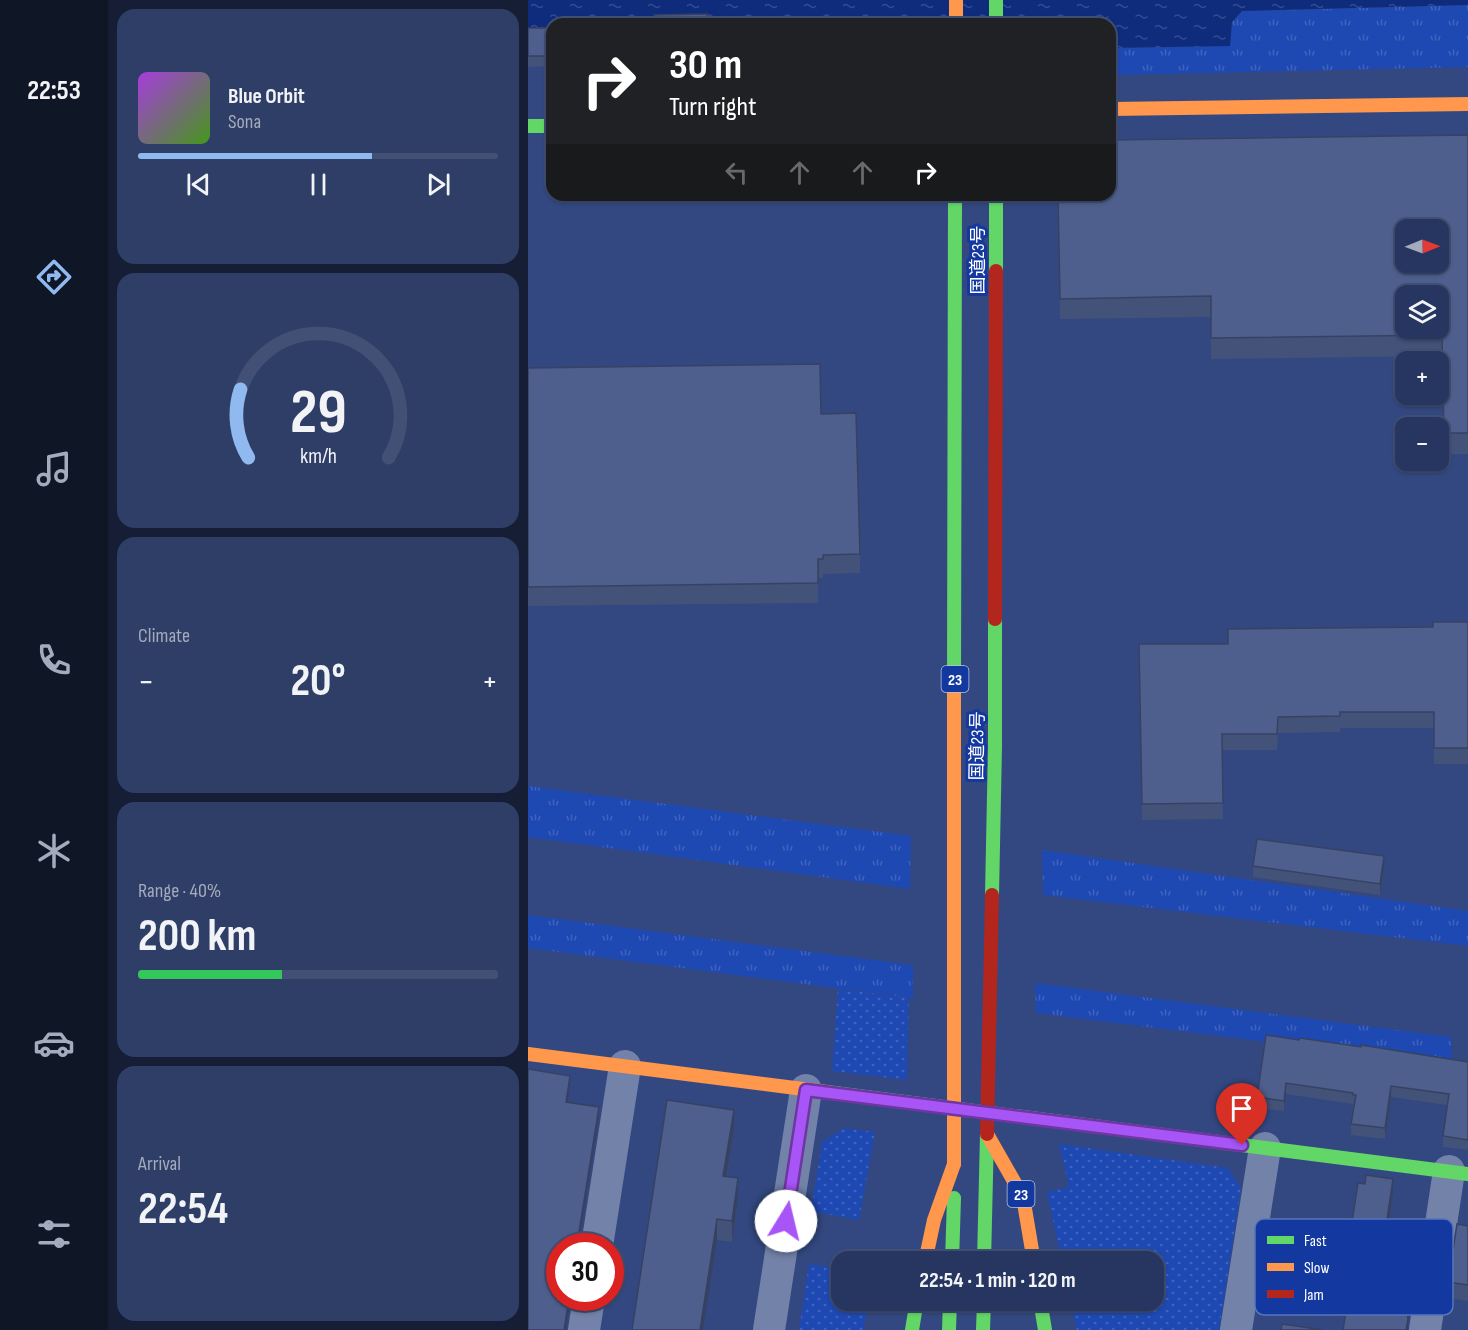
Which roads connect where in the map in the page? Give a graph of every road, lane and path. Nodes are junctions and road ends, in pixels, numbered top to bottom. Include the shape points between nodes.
1 (956, 0) edge
2 (996, 0) edge
3 (956, 18) edge
4 (996, 18) edge
5 (1468, 104) edge
6 (1116, 109) edge
7 (528, 126) edge
8 (546, 126) edge
9 (956, 201) edge
10 (996, 201) edge
11 (528, 1054) edge
12 (625, 1066) junction
13 (806, 1090) junction
14 (987, 1134) junction
15 (1264, 1148) junction
16 (954, 1164) junction
17 (1459, 1172) edge
18 (1449, 1219) edge
19 (599, 1233) edge
20 (927, 1251) edge
21 (952, 1251) edge
22 (984, 1251) edge
23 (1032, 1251) edge
24 (587, 1311) edge
25 (915, 1311) edge
26 (950, 1311) edge
27 (984, 1311) edge
28 (1042, 1311) edge
29 (1428, 1315) edge
30 (584, 1330) edge
31 (770, 1330) edge
32 (912, 1330) edge
33 (949, 1330) edge
34 (983, 1330) edge
35 (1045, 1330) edge
36 (1236, 1330) edge
37 (1425, 1330) edge

1 - 3 main road
2 - 4 main road
5 - 6 main road
7 - 8 main road
9 - 16 main road, 国道23号 / 23, bridge
10 - 14 main road, 国道23号 / 23, bridge via 995,746
11 - 12 main road
12 - 13 main road
12 - 19 street
13 - 15 main road
13 - 31 street
14 - 22 main road, 国道23号 / 23
14 - 23 main road, 23 via 1023,1197
15 - 17 main road
15 - 36 street
16 - 20 main road, 23
16 - 21 main road, 国道23号 / 23
17 - 18 street
24 - 30 street
25 - 32 main road
26 - 33 main road
27 - 34 main road
28 - 35 main road
29 - 37 street

